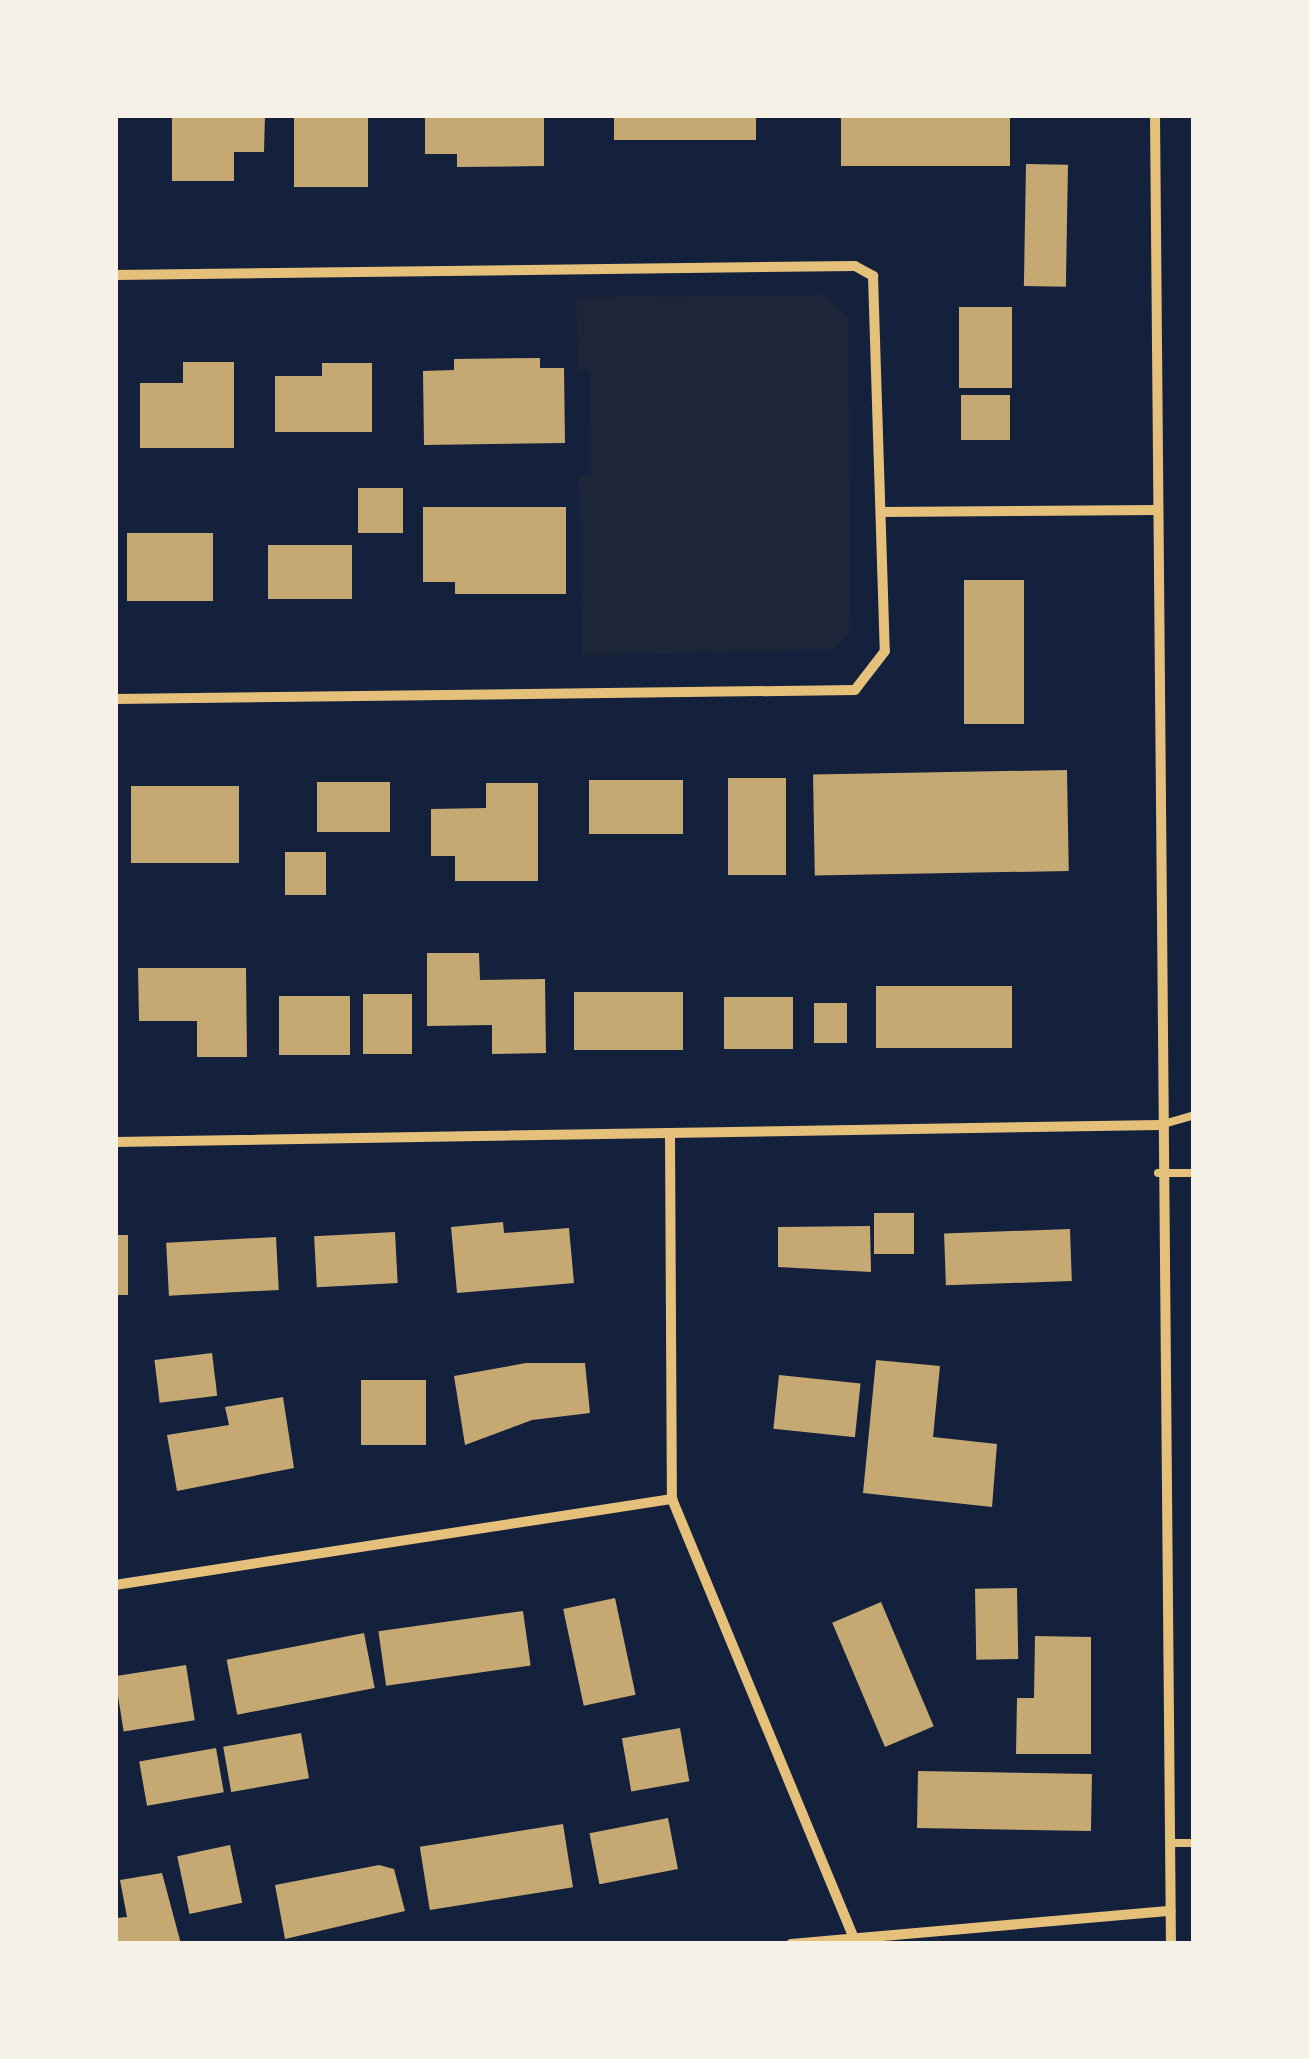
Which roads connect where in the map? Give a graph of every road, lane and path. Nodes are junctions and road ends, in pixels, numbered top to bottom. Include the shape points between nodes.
1 (1155, 115) edge
2 (115, 275) edge
3 (1156, 510) junction
4 (881, 512) junction
5 (115, 698) edge
6 (1194, 1115) edge
7 (1160, 1125) junction
8 (670, 1133) junction
9 (115, 1142) edge
10 (1158, 1174) junction
11 (1194, 1174) edge
12 (672, 1498) junction
13 (115, 1586) edge
14 (1170, 1843) junction
15 (1194, 1843) edge
16 (1170, 1911) junction
17 (856, 1939) edge
18 (792, 1944) edge
19 (1172, 1944) edge

1 - 3 street
2 - 4 street via 855,266 873,276
3 - 4 street
3 - 7 street
4 - 5 street via 885,651 855,690
6 - 7 lane
7 - 8 street
7 - 10 street
8 - 9 street
8 - 12 street
10 - 11 lane
10 - 14 street
12 - 13 street
12 - 17 street
14 - 15 lane
14 - 16 street
16 - 17 street
16 - 19 street
17 - 18 street

